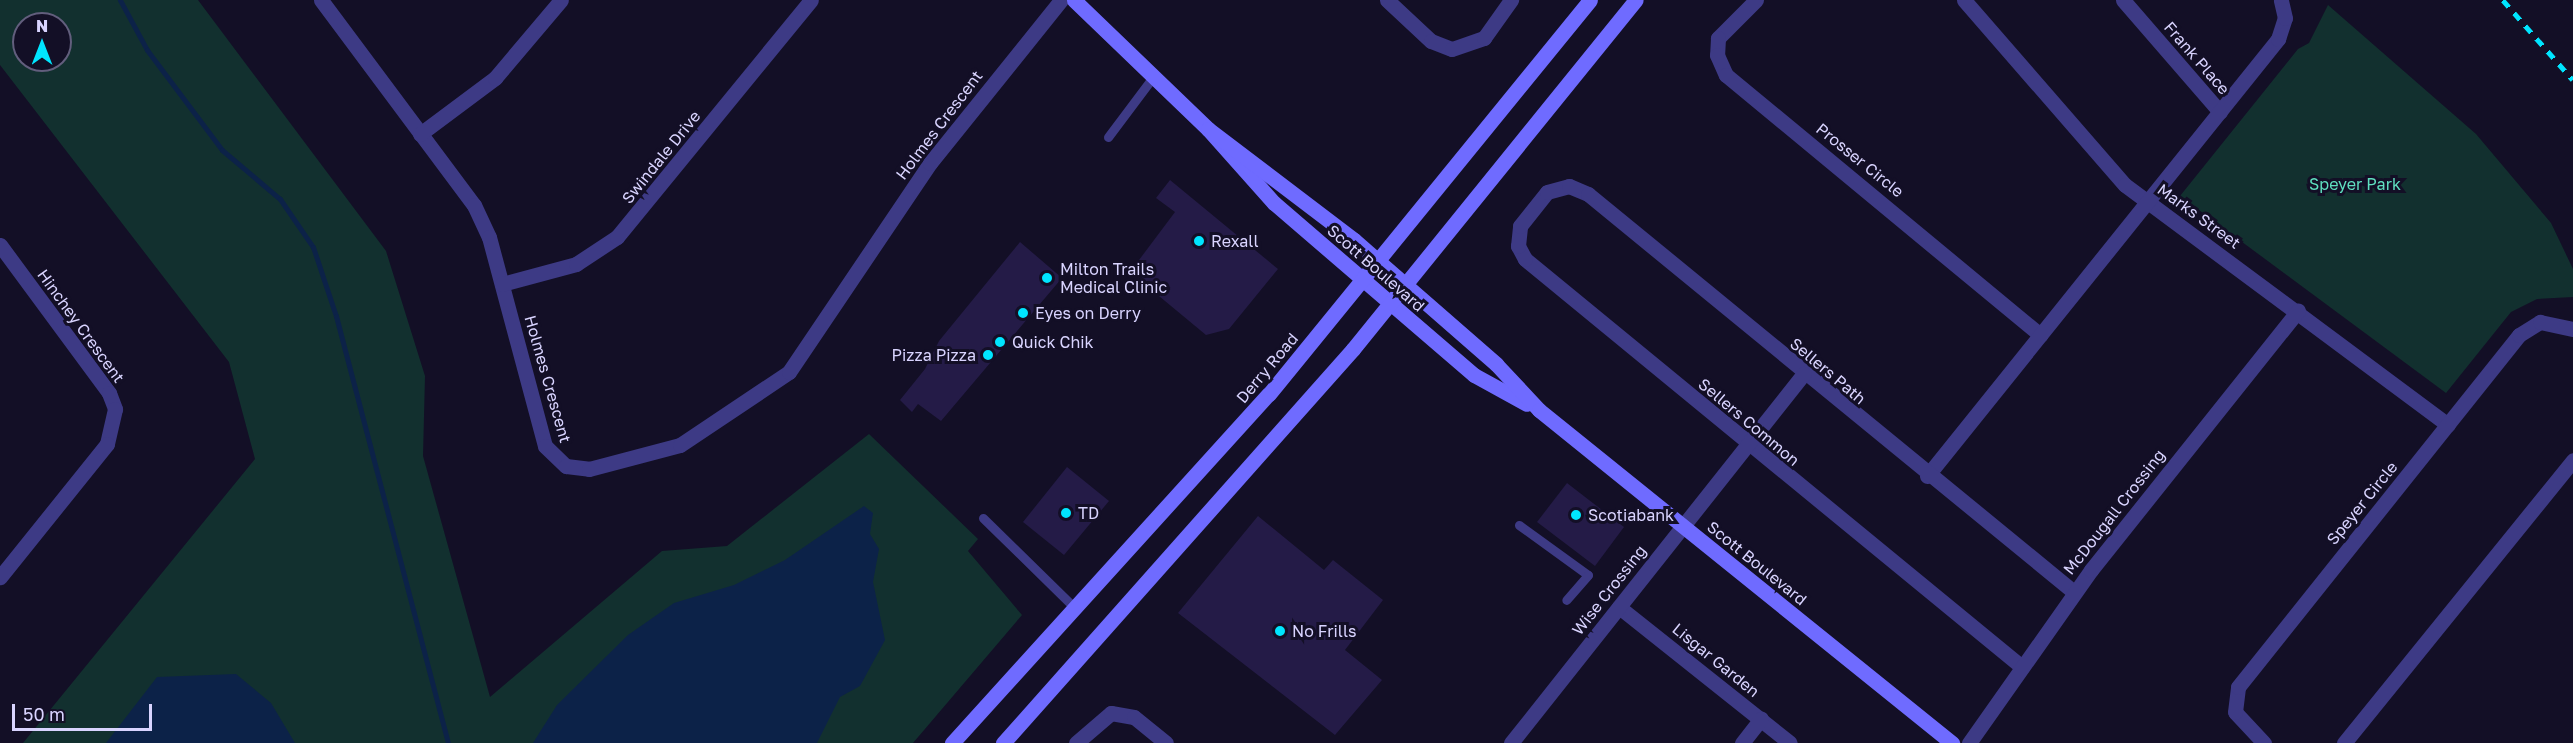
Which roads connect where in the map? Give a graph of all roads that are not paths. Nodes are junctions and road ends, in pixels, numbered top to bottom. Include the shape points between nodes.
1 (321, 0) edge
2 (561, 0) edge
3 (811, 0) edge
4 (1061, 0) edge
5 (1074, 0) edge
6 (1387, 0) edge
7 (1511, 0) edge
8 (1590, 0) edge
9 (1635, 0) edge
10 (1756, 0) edge
11 (1964, 0) edge
12 (2123, 0) edge
13 (2281, 0) edge
14 (1154, 77) junction
15 (2220, 112) junction
16 (1208, 129) junction
17 (420, 134) junction
18 (1108, 137) dead end
19 (1558, 188) joint
20 (2149, 201) junction
21 (3, 257) edge
22 (1379, 263) junction
23 (1364, 281) junction
24 (502, 284) junction
25 (1404, 287) junction
26 (1390, 304) junction
27 (2298, 311) junction
28 (2573, 329) edge
29 (2040, 335) junction
30 (1803, 374) junction
31 (1539, 410) junction
32 (2448, 424) junction
33 (1746, 445) junction
34 (2573, 460) edge
35 (1927, 476) junction
36 (983, 518) dead end
37 (1519, 525) dead end
38 (1682, 526) junction
39 (0, 577) edge
40 (2074, 592) junction
41 (1566, 600) dead end
42 (1619, 607) junction
43 (1076, 609) junction
44 (2022, 667) junction
45 (1761, 719) junction
46 (952, 743) edge
47 (1004, 743) edge
48 (1076, 743) edge
49 (1166, 743) edge
50 (1511, 743) edge
51 (1742, 743) edge
52 (1790, 743) edge
53 (1952, 743) edge
54 (1969, 743) edge
55 (2264, 743) edge
56 (2344, 743) edge

1 - 17 street, Holmes Crescent
2 - 17 street via 495,78
3 - 24 street, Swindale Drive via 617,237 576,264
4 - 24 street, Holmes Crescent via 930,163 806,354 766,390 680,445 590,469 557,460 545,446
5 - 14 main road, Scott Boulevard
6 - 7 street via 1431,41 1452,49 1484,38
8 - 22 main road, Derry Road
9 - 25 main road
10 - 29 street, Prosser Circle via 1718,38 1717,55 1726,75
11 - 20 street, Marks Street via 2125,185
12 - 15 street, Frank Place
13 - 15 street via 2285,18 2278,39
14 - 16 main road, Scott Boulevard
14 - 18 lane
15 - 20 street
16 - 22 main road, Scott Boulevard
16 - 23 main road, Scott Boulevard via 1274,203
17 - 24 street, Holmes Crescent via 474,205
19 - 30 street, Sellers Path via 1588,194
19 - 33 street, Sellers Common via 1547,192 1517,233 1525,260
20 - 27 street, Marks Street
20 - 29 street
21 - 39 street, Hinchey Crescent via 109,393 115,409 107,444
22 - 23 main road, Derry Road
22 - 25 main road, Scott Boulevard
23 - 26 main road, Scott Boulevard
23 - 43 main road, Derry Road
25 - 26 main road
25 - 31 main road, Scott Boulevard via 1496,363
26 - 31 main road, Scott Boulevard via 1474,375
26 - 47 main road
27 - 32 street, Marks Street
27 - 40 street, McDougall Crossing
28 - 32 street, Speyer Circle via 2553,321 2529,326
29 - 35 street
30 - 33 street, Wise Crossing
30 - 35 street, Sellers Path
31 - 38 main road, Scott Boulevard
32 - 55 street, Speyer Circle via 2238,687 2235,712
33 - 38 street, Wise Crossing
33 - 44 street, Sellers Common
34 - 56 street
35 - 40 street, Sellers Path
36 - 43 lane
37 - 41 lane via 1588,575
38 - 42 street, Wise Crossing
38 - 53 main road, Scott Boulevard
40 - 44 street, McDougall Crossing
42 - 45 street, Lisgar Garden
42 - 50 street, Wise Crossing
43 - 46 main road, Derry Road
44 - 54 street, McDougall Crossing
45 - 51 street
45 - 52 street, Lisgar Garden
48 - 49 street via 1111,713 1134,717

